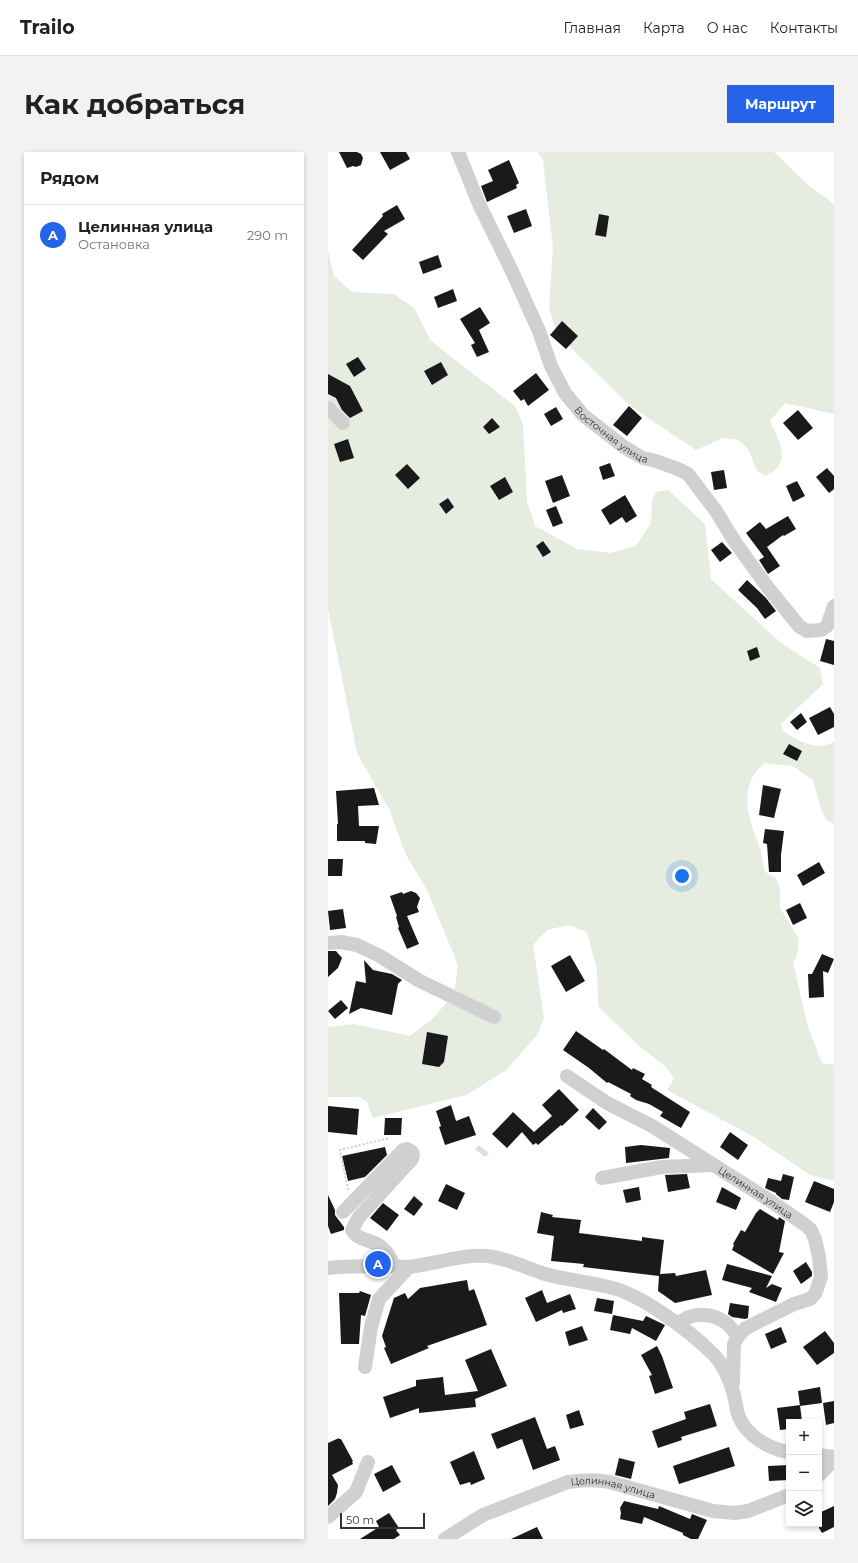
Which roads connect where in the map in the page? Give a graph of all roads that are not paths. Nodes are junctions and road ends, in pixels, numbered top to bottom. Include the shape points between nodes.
1 (458, 152) edge
2 (328, 408) edge
3 (343, 423) dead end
4 (834, 606) edge
5 (328, 943) edge
6 (494, 1017) dead end
7 (567, 1076) dead end
8 (712, 1165) junction
9 (602, 1178) dead end
10 (343, 1212) dead end
11 (394, 1266) junction
12 (409, 1267) junction
13 (328, 1268) edge
14 (679, 1324) junction
15 (738, 1336) junction
16 (365, 1367) dead end
17 (732, 1388) junction
18 (786, 1451) edge
19 (822, 1455) edge
20 (834, 1457) edge
21 (834, 1460) edge
22 (368, 1462) dead end
23 (822, 1472) edge
24 (786, 1495) edge
25 (328, 1516) edge
26 (445, 1539) edge

1 - 4 street, Восточная улица via 479,204 539,331 551,366 566,393 583,415 634,453 688,474 716,511 739,548 799,626 807,632 821,630 827,626
2 - 3 street
5 - 6 street via 357,945 418,980
7 - 8 street, Целинная улица via 607,1103 652,1126
8 - 9 street via 662,1167
8 - 15 street, Целинная улица via 811,1230 819,1257 820,1276 815,1294 746,1328
10 - 11 street via 403,1150 412,1152 412,1159 359,1217 352,1230 360,1238 376,1244 387,1252
11 - 12 street
11 - 13 street
12 - 14 street via 486,1256 501,1258 554,1276 628,1293
12 - 16 street via 379,1299 371,1327
14 - 15 street via 691,1316 701,1314 726,1323
14 - 17 street via 719,1362
15 - 17 street via 734,1344
17 - 18 street via 739,1417 745,1427 765,1444
19 - 20 street
21 - 23 street
22 - 25 street via 356,1492
24 - 26 street, Целинная улица via 748,1511 735,1513 713,1511 596,1479 568,1482 483,1515

